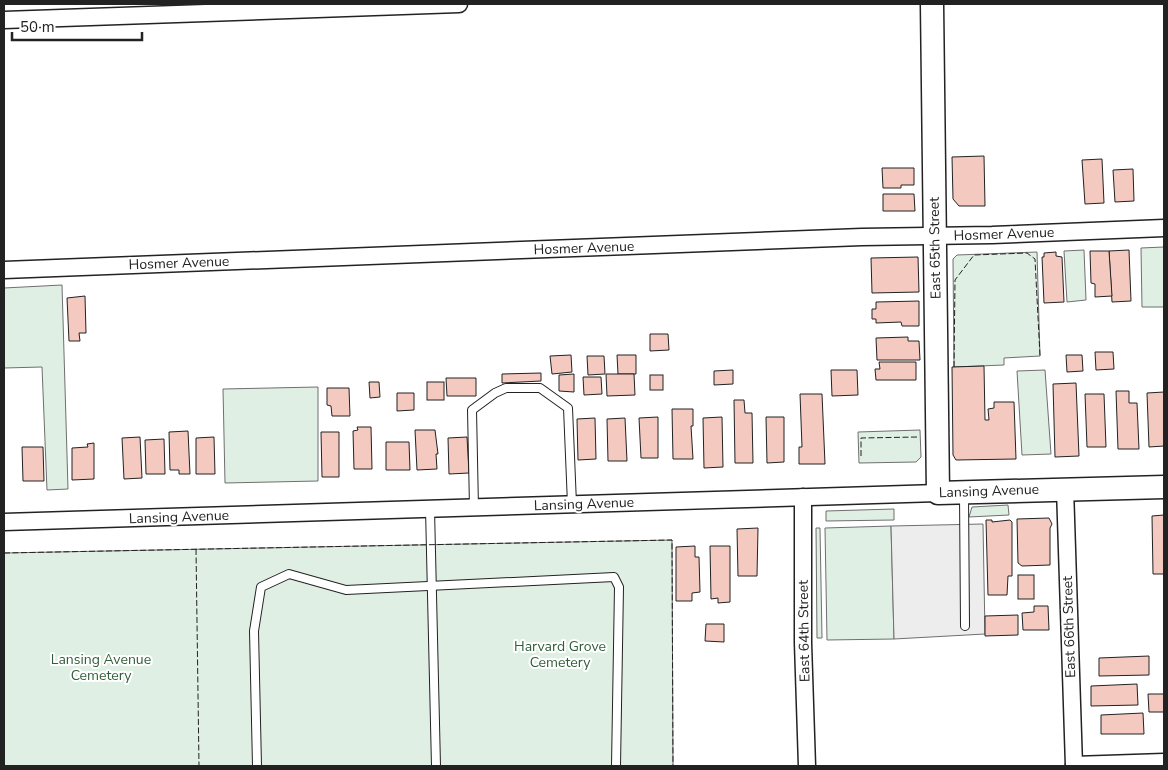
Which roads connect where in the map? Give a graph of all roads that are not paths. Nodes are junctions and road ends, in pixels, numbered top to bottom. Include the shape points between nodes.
1 (459, 4) edge
2 (932, 4) edge
3 (4, 20) edge
4 (1164, 228) edge
5 (936, 236) junction
6 (4, 270) edge
7 (1164, 487) edge
8 (1065, 488) junction
9 (964, 492) junction
10 (938, 493) junction
11 (803, 496) junction
12 (572, 504) junction
13 (474, 508) junction
14 (430, 509) junction
15 (4, 522) edge
16 (433, 586) junction
17 (965, 626) dead end
18 (1164, 762) edge
19 (1074, 765) edge
20 (257, 766) edge
21 (436, 766) edge
22 (616, 766) edge
23 (807, 766) edge

1 - 3 street
2 - 5 street, East 65th Street
4 - 5 street, Hosmer Avenue
5 - 6 street, Hosmer Avenue
5 - 10 street, East 65th Street
7 - 8 street, Lansing Avenue
8 - 9 street, Lansing Avenue
8 - 19 street, East 66th Street
9 - 10 street, Lansing Avenue
9 - 17 lane
10 - 11 street, Lansing Avenue
11 - 12 street, Lansing Avenue
11 - 23 street, East 64th Street
12 - 13 street, Lansing Avenue
12 - 13 lane via 568,408 540,388 506,388 472,410
13 - 14 street, Lansing Avenue
14 - 15 street, Lansing Avenue
14 - 16 lane
16 - 20 lane via 346,590 288,574 261,587 254,631
16 - 21 lane
16 - 22 lane via 614,577 619,587
18 - 19 street

